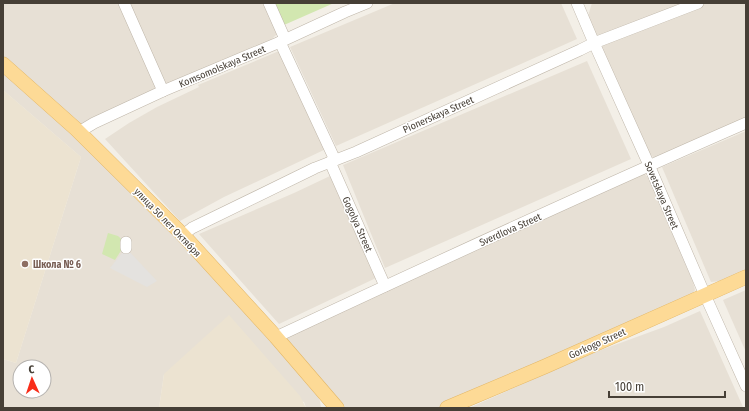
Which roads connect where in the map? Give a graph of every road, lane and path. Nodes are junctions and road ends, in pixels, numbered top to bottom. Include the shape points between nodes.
1 (124, 3) edge
2 (269, 3) edge
3 (367, 3) edge
4 (577, 3) edge
5 (698, 3) edge
6 (282, 40) junction
7 (594, 43) junction
8 (3, 64) edge
9 (163, 91) junction
10 (746, 123) edge
11 (79, 132) junction
12 (333, 161) junction
13 (649, 165) junction
14 (183, 235) junction
15 (746, 277) edge
16 (385, 286) junction
17 (705, 295) junction
18 (276, 337) junction
19 (746, 386) edge
20 (322, 390) junction
21 (328, 408) edge
22 (337, 408) edge
23 (448, 408) edge

1 - 9 street
2 - 6 street, Gogolya Street
3 - 6 street, Komsomolskaya Street
4 - 7 street, Sovetskaya Street
5 - 7 street, Pionerskaya Street
6 - 9 street, Komsomolskaya Street
6 - 12 street, Gogolya Street
7 - 12 street, Pionerskaya Street
7 - 13 street, Sovetskaya Street
8 - 11 main road, улица 50 лет Октября
9 - 11 street, Komsomolskaya Street
10 - 13 street, Sverdlova Street
11 - 14 main road, улица 50 лет Октября
12 - 14 street, Pionerskaya Street via 192,228
12 - 16 street, Gogolya Street
13 - 16 street, Sverdlova Street
13 - 17 street, Sovetskaya Street
14 - 18 main road, улица 50 лет Октября
15 - 17 main road, Gorkogo Street
16 - 18 street, Sverdlova Street
17 - 19 street, Sovetskaya Street
17 - 23 main road, Gorkogo Street
18 - 20 main road, улица 50 лет Октября
20 - 21 main road, улица 50 лет Октября
20 - 22 main road, улица 50 лет Октября

